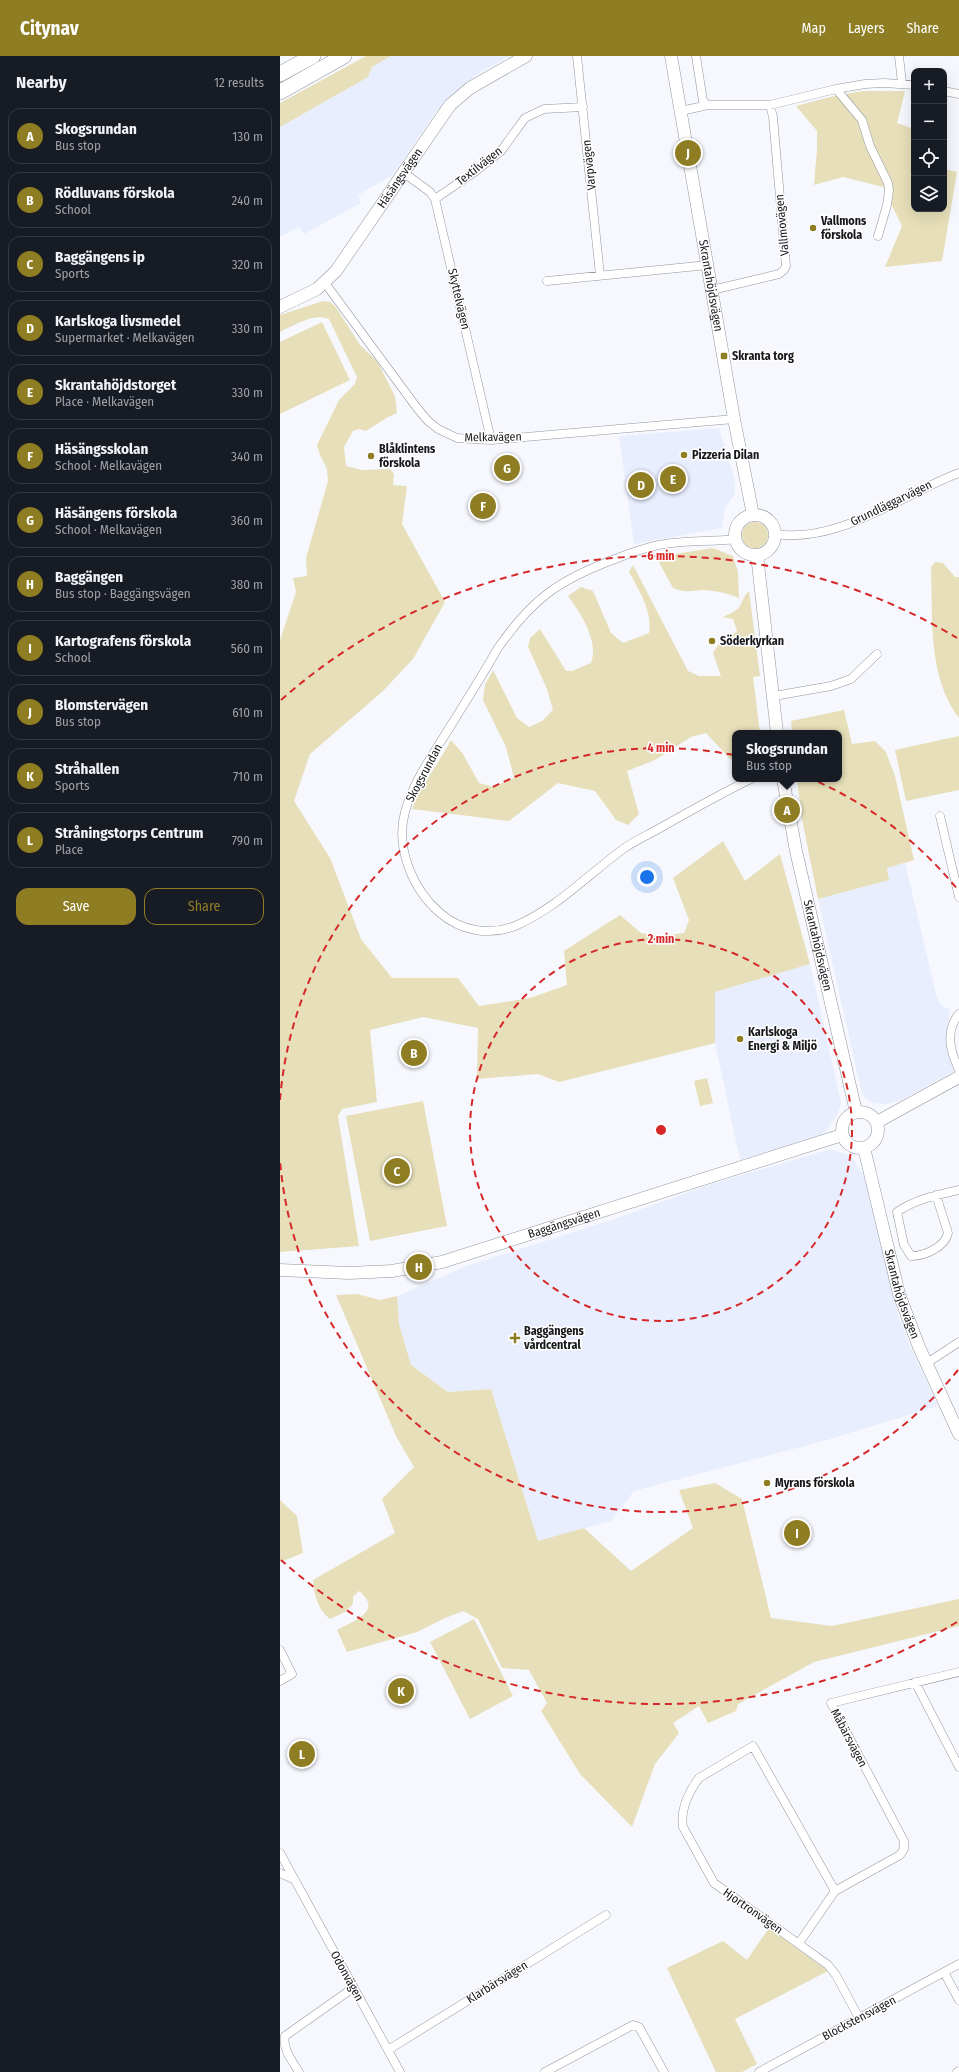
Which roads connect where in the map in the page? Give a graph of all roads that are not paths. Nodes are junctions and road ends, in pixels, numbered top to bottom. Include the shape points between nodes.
1 (313, 56) edge
2 (344, 56) edge
3 (526, 56) edge
4 (577, 56) edge
5 (671, 56) edge
6 (696, 56) edge
7 (899, 56) edge
8 (280, 74) edge
9 (902, 83) junction
10 (911, 84) edge
11 (836, 89) junction
12 (280, 92) edge
13 (947, 92) edge
14 (959, 94) edge
15 (708, 105) junction
16 (770, 105) junction
17 (583, 107) junction
18 (681, 111) junction
19 (404, 173) junction
20 (435, 199) junction
21 (878, 236) dead end
22 (708, 265) junction
23 (600, 275) junction
24 (547, 281) dead end
25 (325, 283) junction
26 (712, 290) junction
27 (280, 307) edge
28 (734, 419) junction
29 (491, 440) junction
30 (959, 473) edge
31 (753, 515) junction
32 (775, 534) junction
33 (735, 539) junction
34 (757, 555) junction
35 (877, 654) dead end
36 (774, 696) junction
37 (777, 730) edge
38 (746, 782) edge
39 (784, 782) edge
40 (940, 816) dead end
41 (959, 897) edge
42 (959, 1014) edge
43 (959, 1070) edge
44 (959, 1076) edge
45 (856, 1112) junction
46 (876, 1122) junction
47 (842, 1135) junction
48 (864, 1148) junction
49 (959, 1190) edge
50 (936, 1195) junction
51 (280, 1270) edge
52 (959, 1342) edge
53 (927, 1363) junction
54 (959, 1434) edge
55 (280, 1650) edge
56 (959, 1672) edge
57 (280, 1681) edge
58 (914, 1682) junction
59 (959, 1767) edge
60 (280, 1853) edge
61 (280, 1872) edge
62 (295, 1880) junction
63 (835, 1891) junction
64 (606, 1915) dead end
65 (799, 1943) junction
66 (959, 1964) edge
67 (944, 1972) junction
68 (353, 1988) junction
69 (959, 2000) edge
70 (859, 2018) junction
71 (388, 2050) junction
72 (299, 2072) edge
73 (400, 2072) edge
74 (545, 2072) edge
75 (664, 2072) edge
76 (759, 2072) edge

1 - 8 highway
2 - 12 highway
3 - 19 street, Häsängsvägen via 460,95 440,119
4 - 17 street, Varpvägen
5 - 18 street, Skrantahöjdsvägen
6 - 15 street via 703,101
7 - 9 street
9 - 10 street
9 - 11 street via 865,84
11 - 16 street
11 - 21 street via 862,120 870,146 888,183 887,205
13 - 14 street
15 - 16 street
15 - 18 street
16 - 26 street, Vallmovägen via 786,266 779,274
17 - 20 street, Textilvägen via 544,109 525,118 501,151
17 - 23 street, Varpvägen
18 - 22 street, Skrantahöjdsvägen
19 - 20 street via 430,192
19 - 25 street, Häsängsvägen via 347,256
20 - 29 street, Skyttelvägen
22 - 23 street
22 - 26 street, Skrantahöjdsvägen
23 - 24 street
25 - 27 street, Häsängsvägen via 305,296
25 - 29 street, Melkavägen via 428,421 457,438
26 - 28 street, Skrantahöjdsvägen
28 - 29 street, Melkavägen
28 - 31 street, Skrantahöjdsvägen
30 - 32 street, Grundläggarvägen via 928,485 873,515 839,528 798,534
31 - 32 street via 770,522
31 - 33 street via 739,523
32 - 34 street via 770,548
33 - 34 street via 743,552
33 - 38 street, Skogsrundan via 663,544 619,557 559,584 544,594 498,648 411,794 404,812 402,828 407,865 416,886 449,921 474,930 504,930 542,912 625,848
34 - 36 street
35 - 36 street via 851,679 831,686
36 - 37 street
39 - 45 street, Skrantahöjdsvägen via 796,851
40 - 41 street
42 - 43 street via 950,1035 951,1049
44 - 46 street
45 - 46 street via 867,1113
45 - 47 street via 844,1120
46 - 48 street via 876,1139
47 - 48 street via 852,1146
47 - 51 street, Baggängsvägen via 442,1262 392,1272
48 - 53 street, Skrantahöjdsvägen via 899,1294
49 - 50 street
50 - 50 street via 914,1202 897,1212 904,1245 912,1256 919,1256 938,1247 947,1239 948,1233
52 - 53 street
53 - 54 street, Skrantahöjdsvägen
55 - 57 street via 292,1674
56 - 58 street, Måbärsvägen
58 - 59 street
58 - 63 street, Måbärsvägen via 831,1704 904,1841 900,1855
60 - 62 street, Odonvägen
61 - 62 street
62 - 68 street, Odonvägen
63 - 65 street
63 - 65 street, Hjortronvägen via 754,1746 698,1778 682,1819 683,1827 707,1872 724,1892
64 - 71 street, Klarbärsvägen
65 - 70 street, Hjortronvägen via 828,1965 836,1975
66 - 67 street, Blockstensvägen
67 - 69 street
67 - 70 street, Blockstensvägen
68 - 71 street, Odonvägen
68 - 72 street via 285,2036 285,2048
70 - 76 street, Blockstensvägen
71 - 73 street, Odonvägen
74 - 75 street via 633,2025 639,2027 643,2033

